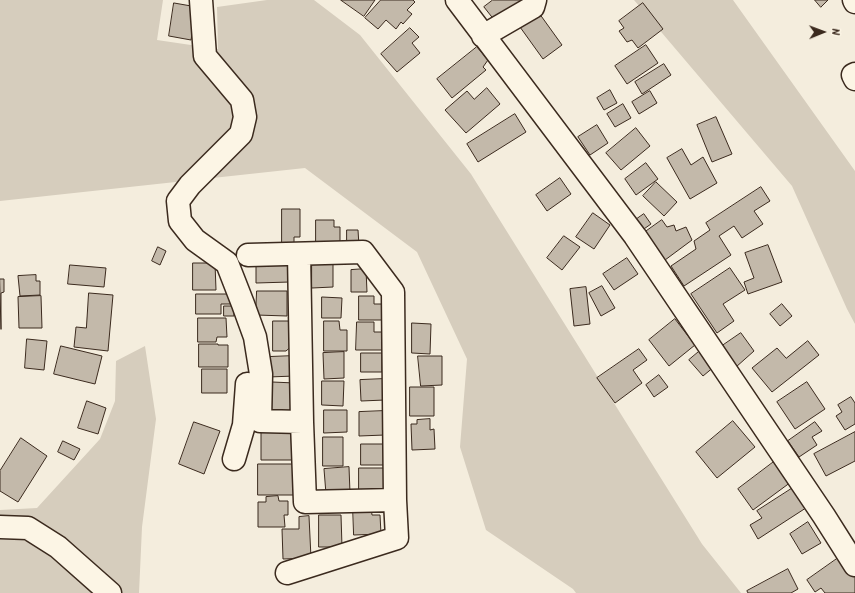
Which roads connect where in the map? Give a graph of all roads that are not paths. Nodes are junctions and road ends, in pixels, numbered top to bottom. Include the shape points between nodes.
1 (201, 0) edge
2 (535, 0) edge
3 (467, 3) edge
4 (483, 36) junction
5 (855, 74) edge
6 (855, 79) edge
7 (299, 254) junction
8 (248, 255) dead end
9 (244, 304) junction
10 (302, 422) junction
11 (234, 459) dead end
12 (395, 500) junction
13 (0, 527) edge
14 (855, 565) edge
15 (286, 573) dead end
16 (110, 593) edge

1 - 9 street via 205,56 242,100 245,117 241,134 190,185 178,201 180,221 195,240 227,263
2 - 4 street via 533,7
3 - 4 street
4 - 14 street via 635,236
5 - 6 street
7 - 8 street
7 - 10 street
7 - 12 street via 363,252 393,292
9 - 10 street via 255,337 261,374 260,421
9 - 11 street via 248,362 247,394 244,425
10 - 12 street via 305,502
12 - 15 street via 396,538
13 - 16 street via 28,528 58,547

